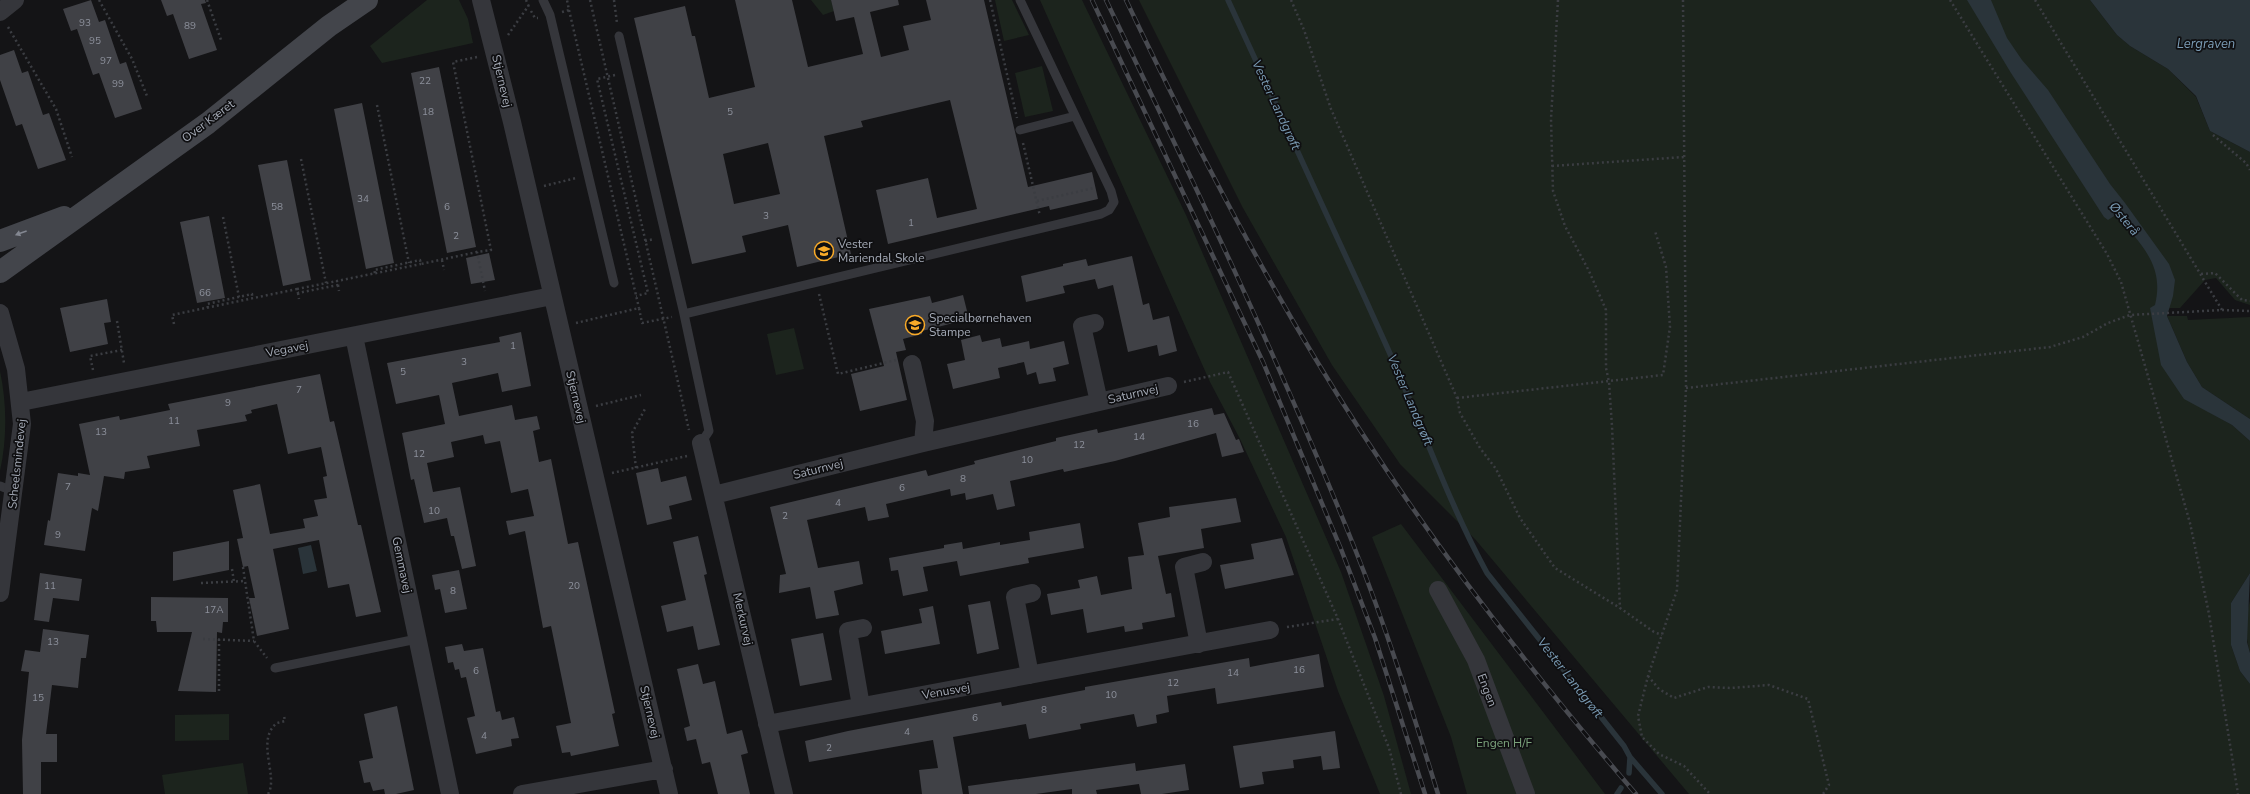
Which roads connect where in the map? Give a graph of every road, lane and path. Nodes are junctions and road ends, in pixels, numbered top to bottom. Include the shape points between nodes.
1 (15, 0) edge
2 (99, 0) edge
3 (207, 0) edge
4 (356, 0) edge
5 (367, 0) edge
6 (481, 0) edge
7 (543, 0) edge
8 (590, 0) edge
9 (614, 0) edge
10 (990, 0) edge
11 (1020, 0) edge
12 (1291, 0) edge
13 (1558, 0) edge
14 (1683, 0) edge
15 (1950, 0) edge
16 (2035, 0) edge
17 (529, 5) dead end
18 (569, 10) dead end
19 (2, 16) edge
20 (329, 26) junction
21 (618, 36) joint
22 (221, 40) dead end
23 (496, 54) junction
24 (618, 75) dead end
25 (607, 77) junction
26 (147, 96) dead end
27 (377, 105) dead end
28 (1075, 116) junction
29 (1020, 130) junction
30 (2213, 135) dead end
31 (72, 157) dead end
32 (1684, 157) junction
33 (301, 159) dead end
34 (1552, 166) junction
35 (2250, 170) edge
36 (588, 174) junction
37 (1108, 184) junction
38 (528, 190) junction
39 (1036, 202) junction
40 (84, 210) junction
41 (1039, 213) dead end
42 (223, 217) dead end
43 (1655, 231) dead end
44 (0, 241) edge
45 (478, 252) junction
46 (442, 260) junction
47 (409, 263) junction
48 (421, 264) junction
49 (444, 270) dead end
50 (0, 272) edge
51 (375, 273) junction
52 (2201, 274) junction
53 (337, 281) junction
54 (816, 282) junction
55 (326, 283) junction
56 (614, 283) dead end
57 (338, 285) junction
58 (297, 289) junction
59 (339, 291) dead end
60 (298, 293) junction
61 (552, 296) junction
62 (636, 296) junction
63 (240, 297) junction
64 (252, 298) junction
65 (299, 299) dead end
66 (2250, 301) edge
67 (208, 308) junction
68 (639, 308) junction
69 (489, 309) junction
70 (2222, 310) junction
71 (2250, 311) edge
72 (0, 313) edge
73 (684, 314) junction
74 (2130, 315) junction
75 (663, 319) junction
76 (116, 321) dead end
77 (1095, 323) dead end
78 (174, 324) dead end
79 (573, 324) dead end
80 (354, 336) junction
81 (4, 344) edge
82 (122, 350) junction
83 (912, 364) joint
84 (128, 381) junction
85 (1609, 382) junction
86 (1168, 386) joint
87 (96, 388) junction
88 (1686, 388) junction
89 (641, 395) dead end
90 (1457, 398) junction
91 (21, 402) junction
92 (1099, 402) junction
93 (645, 409) dead end
94 (580, 410) junction
95 (923, 443) junction
96 (702, 449) junction
97 (636, 468) junction
98 (595, 476) junction
99 (7, 489) edge
100 (714, 495) junction
101 (1203, 562) dead end
102 (242, 567) dead end
103 (232, 569) dead end
104 (245, 581) junction
105 (201, 582) dead end
106 (234, 582) junction
107 (1438, 590) dead end
108 (0, 593) edge
109 (1032, 593) dead end
110 (1620, 608) junction
111 (1338, 618) junction
112 (863, 628) dead end
113 (1270, 630) joint
114 (1662, 635) junction
115 (203, 639) dead end
116 (219, 639) junction
117 (417, 639) junction
118 (254, 641) junction
119 (1198, 644) junction
120 (275, 668) joint
121 (1030, 675) junction
122 (1648, 676) junction
123 (218, 691) dead end
124 (861, 706) junction
125 (284, 716) dead end
126 (768, 724) junction
127 (664, 769) junction
128 (268, 794) edge
129 (450, 794) edge
130 (522, 794) edge
131 (669, 794) edge
132 (784, 794) edge
133 (1401, 794) edge
134 (1526, 794) edge
135 (1710, 794) edge
136 (1823, 794) edge
137 (2238, 794) edge

1 - 19 street
2 - 26 path via 132,59
3 - 22 path
4 - 20 main road, Over Kæret
5 - 20 main road, Over Kæret
6 - 23 street, Stjernevej
7 - 36 lane via 550,15
8 - 25 path
9 - 21 path
10 - 29 path
11 - 28 lane
12 - 90 path via 1331,109
13 - 34 path via 1551,119
14 - 32 path
15 - 74 path via 2107,254 2121,282
16 - 52 path
17 - 23 path
18 - 62 path
19 - 31 path via 56,109
20 - 40 main road, Over Kæret via 208,123
21 - 73 lane
23 - 38 street, Stjernevej
23 - 45 path via 453,62 491,250
24 - 25 path
25 - 62 path via 597,80 648,293
25 - 75 path
27 - 47 path
28 - 29 lane
28 - 37 lane
29 - 39 path
30 - 35 path via 2246,163
32 - 34 path
32 - 88 path
33 - 55 path
34 - 85 path via 1553,191 1565,226 1606,310 1606,368
36 - 38 path
36 - 56 lane
37 - 39 path
37 - 54 lane via 1114,202 1109,210 1101,214
38 - 61 street, Stjernevej
39 - 41 path
40 -> 44 main road, Over Kæret
40 - 50 main road, Over Kæret
42 - 63 path
43 - 85 path via 1666,267 1670,327 1663,376
45 - 46 path
45 - 69 path
46 - 48 path
46 - 49 path
47 - 48 path via 420,260
47 - 51 path via 374,270
48 - 51 path
51 - 53 path
52 - 66 path via 2215,273 2242,300
52 - 70 path
53 - 55 path
53 - 57 path
54 - 73 lane
54 - 83 path via 838,374 910,357
55 - 58 path
57 - 59 path
57 - 60 path
58 - 60 path
58 - 64 path
60 - 65 path
61 - 69 street, Vegavej
61 - 94 street, Stjernevej
62 - 68 path
63 - 64 path via 252,294
63 - 67 path via 207,304
64 - 67 path
67 - 78 path via 172,315
68 - 75 path via 642,324
68 - 79 path
69 - 80 street, Vegavej
70 - 71 path
70 - 74 path
72 - 81 street, Scheelsmindevej
73 - 96 lane via 709,431
74 - 88 path via 2108,323 2083,337 2050,347
74 - 137 path via 2190,523 2209,614
75 - 96 path via 690,435
76 - 82 path
77 - 92 street, Saturnvej via 1082,326
80 - 84 street, Vegavej
80 - 117 street, Gemmavej
81 - 91 street, Scheelsmindevej via 16,369
82 - 84 path
82 - 87 path via 90,356
83 - 95 street via 925,421
84 - 87 street, Vegavej
85 - 90 path
85 - 110 path
86 - 92 street, Saturnvej
86 - 111 path via 1228,372
87 - 91 street, Vegavej
88 - 114 path via 1677,590
89 - 94 path
90 - 110 path via 1460,413 1480,448 1496,469 1520,518 1556,568
91 - 99 street, Scheelsmindevej via 22,424
92 - 95 street, Saturnvej
93 - 97 path via 632,433
94 - 98 street, Stjernevej
95 - 100 street, Saturnvej
96 - 97 path
96 - 100 street, Merkurvej
97 - 98 path
98 - 127 street, Stjernevej
99 - 108 street, Scheelsmindevej
100 - 126 street, Merkurvej
101 - 119 street via 1184,567
102 - 104 path
103 - 106 path
104 - 106 path
104 - 118 path
105 - 106 path
107 - 134 street, Engen via 1476,660
109 - 121 street via 1015,597
110 - 114 path
111 - 113 path
111 - 133 path via 1389,748
112 - 124 street via 848,631
113 - 119 street, Venusvej
114 - 122 path
115 - 116 path
116 - 118 path
116 - 123 path
117 - 120 lane
117 - 129 street, Gemmavej
118 - 120 path
119 - 121 street, Venusvej
121 - 124 street, Venusvej
122 - 135 path via 1638,716 1642,737 1659,754 1684,766
122 - 136 path via 1659,689 1674,698 1708,687 1769,685 1808,699 1829,785
124 - 126 street, Venusvej
125 - 128 path via 285,721 277,723 270,733 267,757 271,786
126 - 132 street, Merkurvej
127 - 130 street
127 - 131 street, Stjernevej

